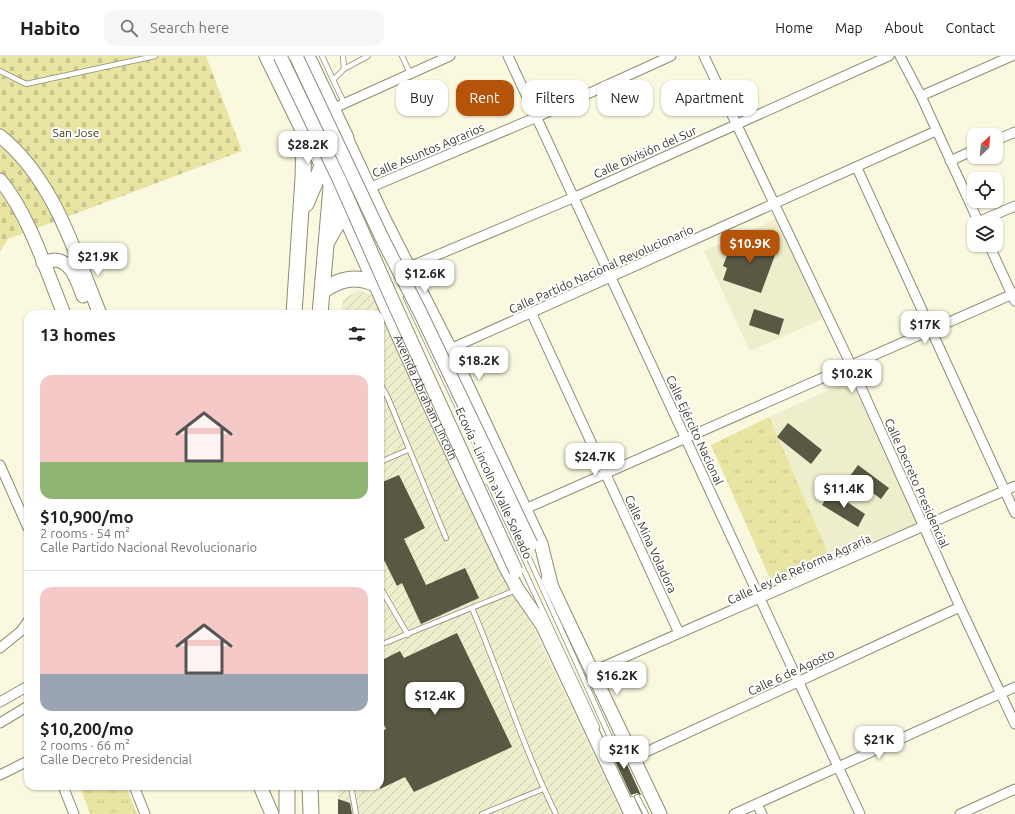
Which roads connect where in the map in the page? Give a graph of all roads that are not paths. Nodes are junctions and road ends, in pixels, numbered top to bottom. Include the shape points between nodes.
1 (155, 56) edge
2 (267, 56) edge
3 (274, 56) edge
4 (286, 56) edge
5 (307, 56) edge
6 (322, 56) edge
7 (343, 56) edge
8 (368, 56) edge
9 (402, 56) edge
10 (450, 56) edge
11 (508, 56) edge
12 (671, 56) edge
13 (704, 56) edge
14 (889, 56) edge
15 (900, 56) edge
16 (1012, 56) edge
17 (289, 58) edge
18 (344, 69) junction
19 (293, 70) dead end
20 (0, 71) edge
21 (410, 73) junction
22 (333, 80) junction
23 (921, 96) junction
24 (338, 106) junction
25 (537, 117) junction
26 (736, 124) junction
27 (936, 131) junction
28 (304, 132) junction
29 (1015, 132) edge
30 (0, 136) edge
31 (1003, 137) edge
32 (967, 153) edge
33 (337, 159) junction
34 (950, 161) junction
35 (856, 168) junction
36 (0, 180) edge
37 (575, 197) junction
38 (355, 200) junction
39 (775, 205) junction
40 (1015, 206) edge
41 (975, 216) edge
42 (993, 216) edge
43 (299, 225) junction
44 (374, 241) junction
45 (396, 242) junction
46 (325, 246) junction
47 (992, 252) edge
48 (365, 259) junction
49 (43, 263) junction
50 (409, 267) junction
51 (612, 278) junction
52 (375, 284) junction
53 (401, 289) dead end
54 (322, 291) junction
55 (405, 296) dead end
56 (1014, 296) edge
57 (62, 310) edge
58 (89, 310) edge
59 (98, 310) edge
60 (294, 310) edge
61 (320, 310) edge
62 (531, 312) junction
63 (930, 331) junction
64 (450, 349) junction
65 (851, 365) junction
66 (384, 390) edge
67 (686, 438) junction
68 (408, 450) junction
69 (469, 453) dead end
70 (384, 460) edge
71 (0, 465) edge
72 (605, 474) junction
73 (482, 481) dead end
74 (1015, 486) edge
75 (1005, 490) junction
76 (525, 509) junction
77 (1015, 513) edge
78 (24, 519) edge
79 (924, 527) junction
80 (446, 538) dead end
81 (552, 588) junction
82 (518, 590) junction
83 (384, 594) edge
84 (761, 599) junction
85 (960, 607) junction
86 (472, 608) junction
87 (543, 626) junction
88 (24, 627) edge
89 (679, 633) junction
90 (408, 635) junction
91 (384, 644) edge
92 (0, 647) edge
93 (591, 672) junction
94 (798, 682) junction
95 (1015, 687) edge
96 (24, 688) edge
97 (1001, 693) junction
98 (0, 702) edge
99 (24, 708) edge
100 (0, 723) edge
101 (1015, 724) edge
102 (600, 733) dead end
103 (613, 744) dead end
104 (633, 758) junction
105 (24, 763) edge
106 (837, 768) junction
107 (0, 775) edge
108 (543, 789) junction
109 (1015, 789) edge
110 (65, 790) edge
111 (136, 790) edge
112 (262, 790) edge
113 (287, 790) edge
114 (301, 790) edge
115 (310, 790) edge
116 (352, 790) edge
117 (637, 797) dead end
118 (632, 799) dead end
119 (757, 804) junction
120 (311, 809) edge
121 (74, 814) edge
122 (145, 814) edge
123 (272, 814) edge
124 (287, 814) edge
125 (356, 814) edge
126 (482, 814) edge
127 (556, 814) edge
128 (631, 814) edge
129 (639, 814) edge
130 (646, 814) edge
131 (660, 814) edge
132 (734, 814) edge
133 (762, 814) edge
134 (860, 814) edge
135 (960, 814) edge

1 - 20 lane via 26,84
2 - 28 main road, Avenida Abraham Lincoln
3 - 33 lane
4 - 17 lane
5 - 24 main road, Avenida Abraham Lincoln
6 - 22 lane
7 - 18 lane
8 - 18 lane
9 - 21 lane
10 - 21 street
11 - 25 street, Calle Ejército Nacional
12 - 25 street, Calle Asuntos Agrarios
13 - 26 street, Calle Decreto Presidencial
14 - 26 street, Calle División del Sur
15 - 23 street
16 - 23 street
17 - 81 main road, bridge via 420,312
17 - 87 main road, Avenida Abraham Lincoln, bridge via 395,306
18 - 22 lane
19 - 33 lane
21 - 24 street
22 - 24 lane
23 - 27 street
24 - 33 main road, Avenida Abraham Lincoln
25 - 37 street, Calle Ejército Nacional
25 - 38 street, Calle Asuntos Agrarios
26 - 37 street, Calle División del Sur
26 - 39 street, Calle Decreto Presidencial
27 - 34 street
27 - 35 street, Calle Partido Nacional Revolucionario
28 - 33 main road, Avenida Abraham Lincoln
28 - 43 main road
29 - 31 street
30 - 59 main road via 43,185
32 - 34 street
33 - 38 main road, Avenida Abraham Lincoln
33 - 38 main road, Avenida Abraham Lincoln
33 - 43 main road
33 - 46 main road
34 - 41 street
35 - 39 street, Calle Partido Nacional Revolucionario
35 - 63 street
36 - 49 main road via 17,207
37 - 50 street, Calle División del Sur
37 - 51 street, Calle Ejército Nacional
38 - 44 lane, Ecovía - Lincoln a Valle Soleado
38 - 44 lane
38 - 45 main road, Avenida Abraham Lincoln
38 - 46 main road
38 - 48 main road, Avenida Abraham Lincoln
39 - 51 street, Calle Partido Nacional Revolucionario
39 - 65 street, Calle Decreto Presidencial
40 - 42 street
43 - 60 main road
44 - 45 main road via 384,237
44 - 48 main road
44 - 53 lane
44 - 69 lane, Ecovía - Lincoln a Valle Soleado
45 - 50 main road, Avenida Abraham Lincoln
46 - 54 main road
47 - 56 street
48 - 52 main road, Avenida Abraham Lincoln
49 - 57 main road
49 - 58 main road via 56,260 66,265 72,272
50 - 64 main road, Avenida Abraham Lincoln
51 - 62 street, Calle Partido Nacional Revolucionario
51 - 67 street, Calle Ejército Nacional
52 - 54 main road via 348,278
52 - 82 main road, Avenida Abraham Lincoln
54 - 61 main road
55 - 103 lane via 528,556
56 - 63 street
62 - 64 street, Calle Partido Nacional Revolucionario
62 - 72 street, Calle Mina Voladora
63 - 65 street
63 - 75 street
64 - 76 main road, Avenida Abraham Lincoln
65 - 67 street
65 - 79 street, Calle Decreto Presidencial
66 - 68 lane
67 - 72 street
67 - 84 street, Calle Ejército Nacional
68 - 70 lane
68 - 80 lane
71 - 78 street
72 - 76 street
72 - 89 street, Calle Mina Voladora
73 - 102 lane, Ecovía - Lincoln a Valle Soleado
74 - 75 street, Calle Ley de Reforma Agraria
75 - 77 street
75 - 79 street, Calle Ley de Reforma Agraria
76 - 81 main road, Avenida Abraham Lincoln via 541,544
79 - 84 street, Calle Ley de Reforma Agraria
79 - 85 street, Calle Decreto Presidencial
81 - 93 main road
82 - 86 lane
82 - 87 main road, Avenida Abraham Lincoln
83 - 90 lane
84 - 89 street, Calle Ley de Reforma Agraria
84 - 94 street, Calle Ejército Nacional
85 - 94 street, Calle 6 de Agosto
85 - 97 street, Calle Decreto Presidencial
86 - 90 lane
86 - 108 lane
87 - 128 main road, Avenida Abraham Lincoln
88 - 92 street
89 - 93 street, Calle Ley de Reforma Agraria
90 - 91 lane
93 - 104 main road
94 - 104 street, Calle 6 de Agosto
94 - 106 street, Calle Ejército Nacional
95 - 97 street
96 - 98 street
97 - 101 street, Calle Decreto Presidencial
97 - 106 street
99 - 100 street
104 - 131 main road
105 - 107 street
106 - 119 street
106 - 134 street, Calle Ejército Nacional
108 - 126 lane
108 - 127 lane
109 - 135 street
110 - 121 street
111 - 122 street
112 - 123 main road
113 - 124 main road
114 - 120 main road
115 - 120 main road
116 - 125 lane
117 - 130 lane
118 - 129 lane
119 - 132 street
119 - 133 street

